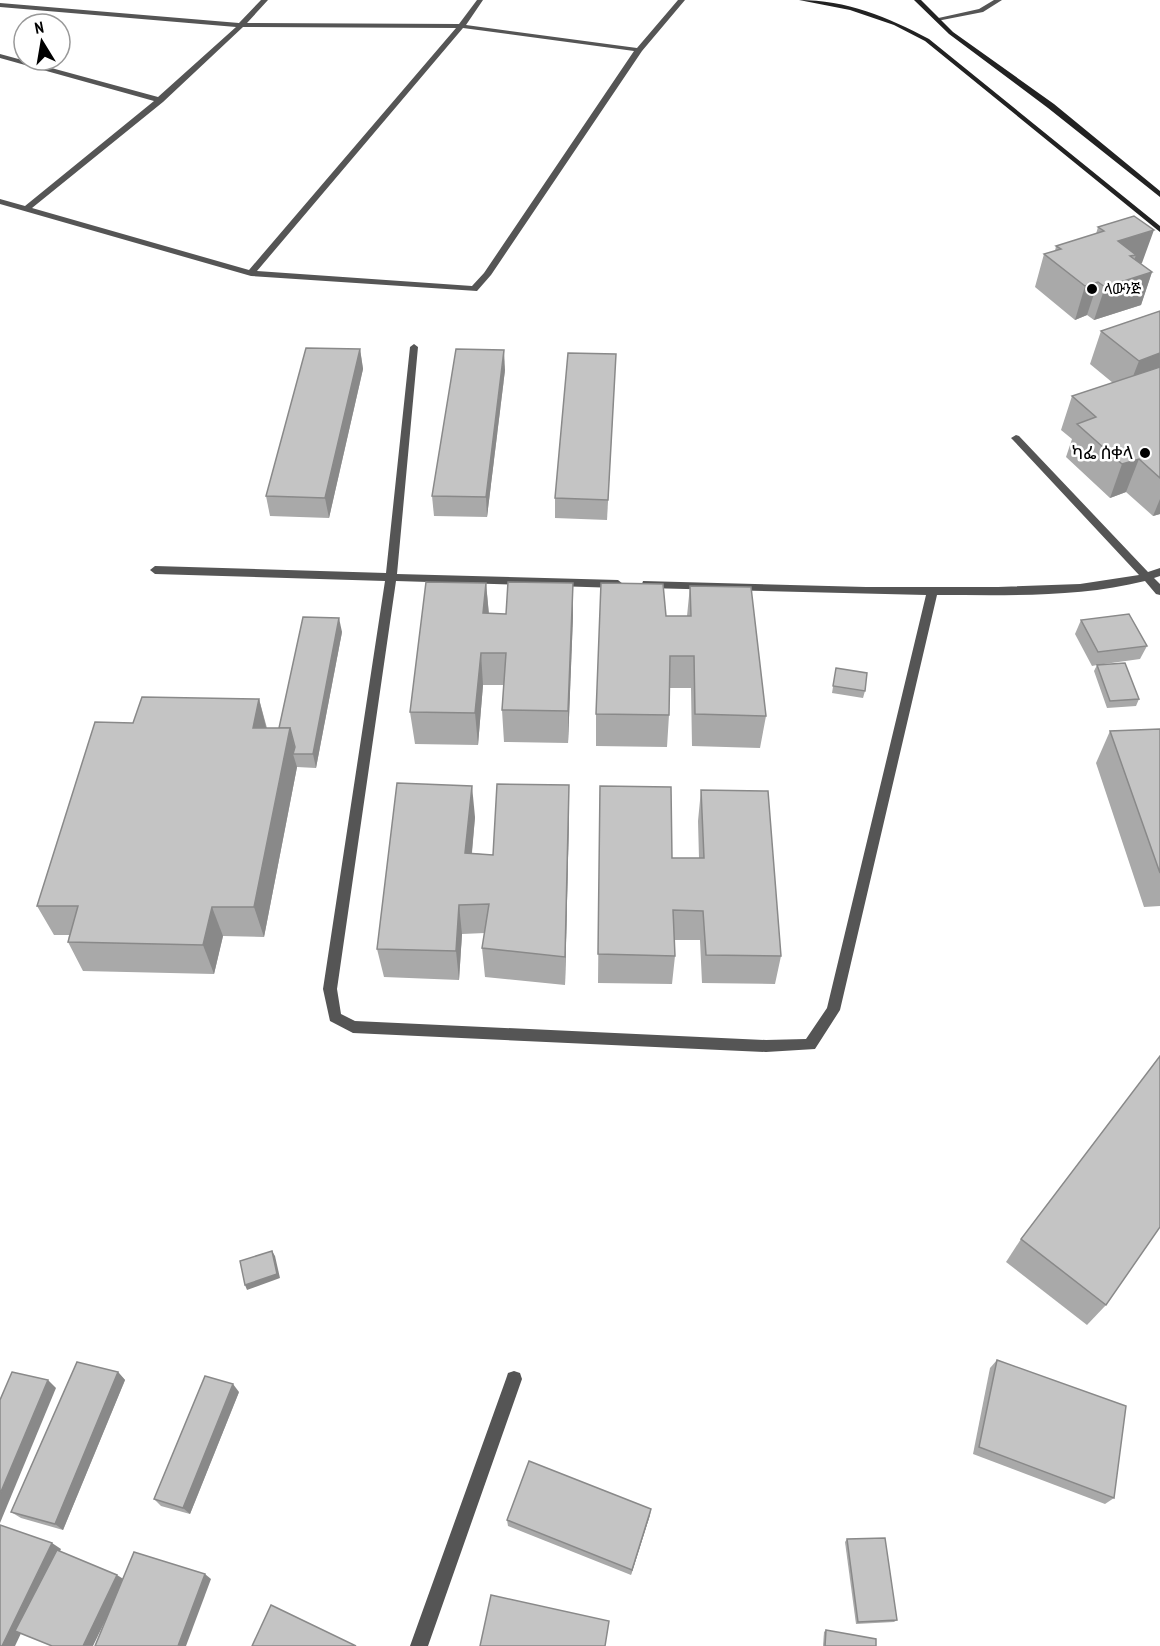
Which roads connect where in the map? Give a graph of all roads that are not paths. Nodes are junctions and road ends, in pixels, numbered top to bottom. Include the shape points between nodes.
1 (265, 0) edge
2 (480, 0) edge
3 (682, 0) edge
4 (802, 0) edge
5 (916, 0) edge
6 (997, 0) edge
7 (0, 5) edge
8 (938, 19) junction
9 (242, 25) junction
10 (462, 26) junction
11 (639, 50) junction
12 (0, 56) edge
13 (160, 100) junction
14 (1160, 195) edge
15 (0, 201) edge
16 (26, 209) junction
17 (1160, 230) edge
18 (251, 273) junction
19 (414, 346) dead end
20 (1016, 438) dead end
21 (155, 570) dead end
22 (1160, 572) edge
23 (391, 578) junction
24 (1146, 578) junction
25 (626, 584) edge
26 (638, 584) edge
27 (1160, 591) edge
28 (932, 592) junction
29 (514, 1379) dead end
30 (419, 1646) edge

1 - 9 street
2 - 10 street
3 - 11 street
4 - 17 main road via 851,8 927,40
5 - 8 main road
6 - 8 street via 981,11
7 - 9 street
8 - 14 main road
9 - 10 street
9 - 13 street
10 - 11 street
10 - 18 street
11 - 18 street via 488,275 474,289
12 - 13 street
13 - 16 street
15 - 16 street
16 - 18 street
19 - 23 street
20 - 24 street
21 - 23 street
22 - 24 street
23 - 25 street
23 - 28 street via 330,989 336,1017 353,1027 766,1046 810,1045 833,1010
24 - 27 street
24 - 28 street via 1064,590
26 - 28 street
29 - 30 street

